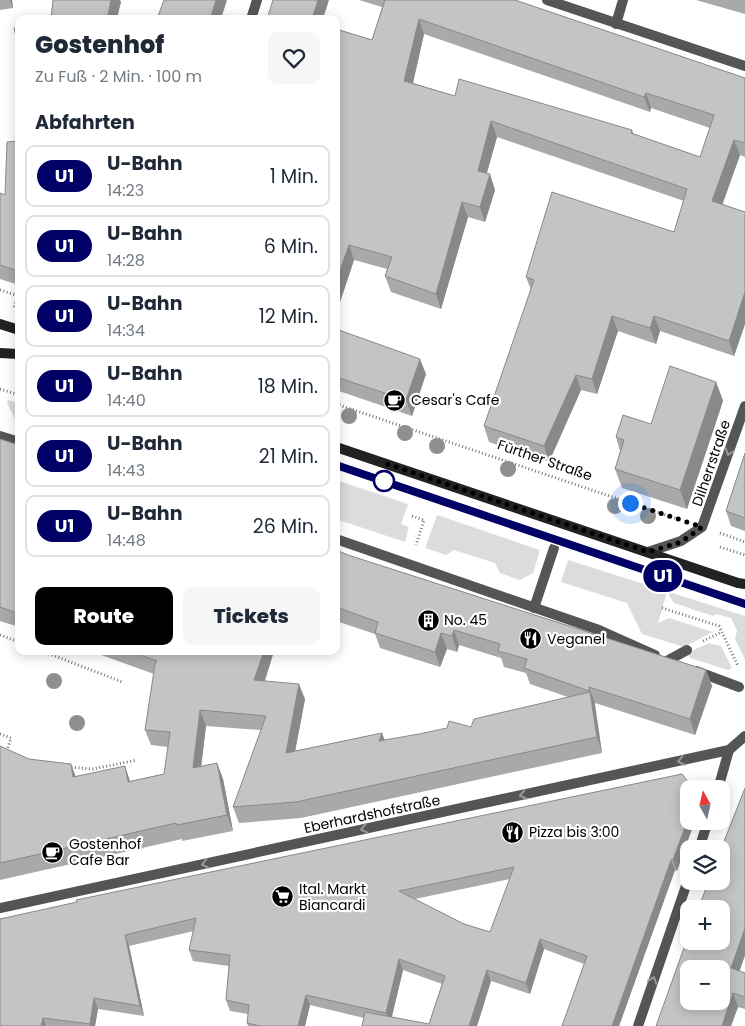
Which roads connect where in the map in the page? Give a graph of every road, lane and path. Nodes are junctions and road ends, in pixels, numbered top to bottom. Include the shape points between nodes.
1 (257, 0) edge
2 (546, 0) edge
3 (623, 0) edge
4 (252, 15) edge
5 (616, 24) junction
6 (745, 66) edge
7 (0, 290) edge
8 (15, 295) edge
9 (15, 305) edge
10 (12, 314) dead end
11 (0, 324) edge
12 (15, 329) edge
13 (0, 353) edge
14 (15, 354) edge
15 (0, 390) edge
16 (15, 394) edge
17 (340, 405) edge
18 (745, 406) edge
19 (0, 436) edge
20 (15, 441) edge
21 (340, 448) edge
22 (412, 516) dead end
23 (702, 527) junction
24 (340, 540) edge
25 (745, 542) edge
26 (720, 547) dead end
27 (554, 548) dead end
28 (648, 552) junction
29 (745, 555) edge
30 (409, 564) junction
31 (743, 585) edge
32 (534, 608) junction
33 (662, 608) dead end
34 (722, 632) junction
35 (0, 635) edge
36 (707, 640) dead end
37 (15, 641) edge
38 (687, 650) dead end
39 (52, 655) edge
40 (676, 664) junction
41 (738, 664) dead end
42 (122, 682) dead end
43 (739, 687) dead end
44 (0, 734) edge
45 (745, 736) edge
46 (729, 750) junction
47 (14, 754) edge
48 (137, 760) dead end
49 (65, 767) edge
50 (721, 780) edge
51 (685, 890) edge
52 (0, 908) edge
53 (638, 1026) edge

1 - 4 street
2 - 5 street
3 - 5 street
5 - 6 street
7 - 8 path
9 - 10 path
11 - 12 main road
13 - 14 main road
15 - 16 path
17 - 23 path, Fürther Straße
18 -> 23 street, Dilherrstraße
19 - 20 street
21 - 28 main road
22 - 30 path via 424,520
23 - 25 path, Fürther Straße
23 - 28 street, Dilherrstraße via 681,542
24 - 30 street
26 - 29 path
27 - 32 street
28 - 31 main road
30 - 32 street
32 - 40 street via 599,630
33 - 34 path via 719,626
34 - 36 path
34 - 41 path
35 - 37 path
38 - 40 street
39 - 42 path
40 - 43 street
44 - 47 path via 11,738 6,751
45 - 46 street, Eberhardshofstraße
46 - 50 street
46 -> 52 street, Eberhardshofstraße
48 - 49 path via 93,769
53 -> 51 street

